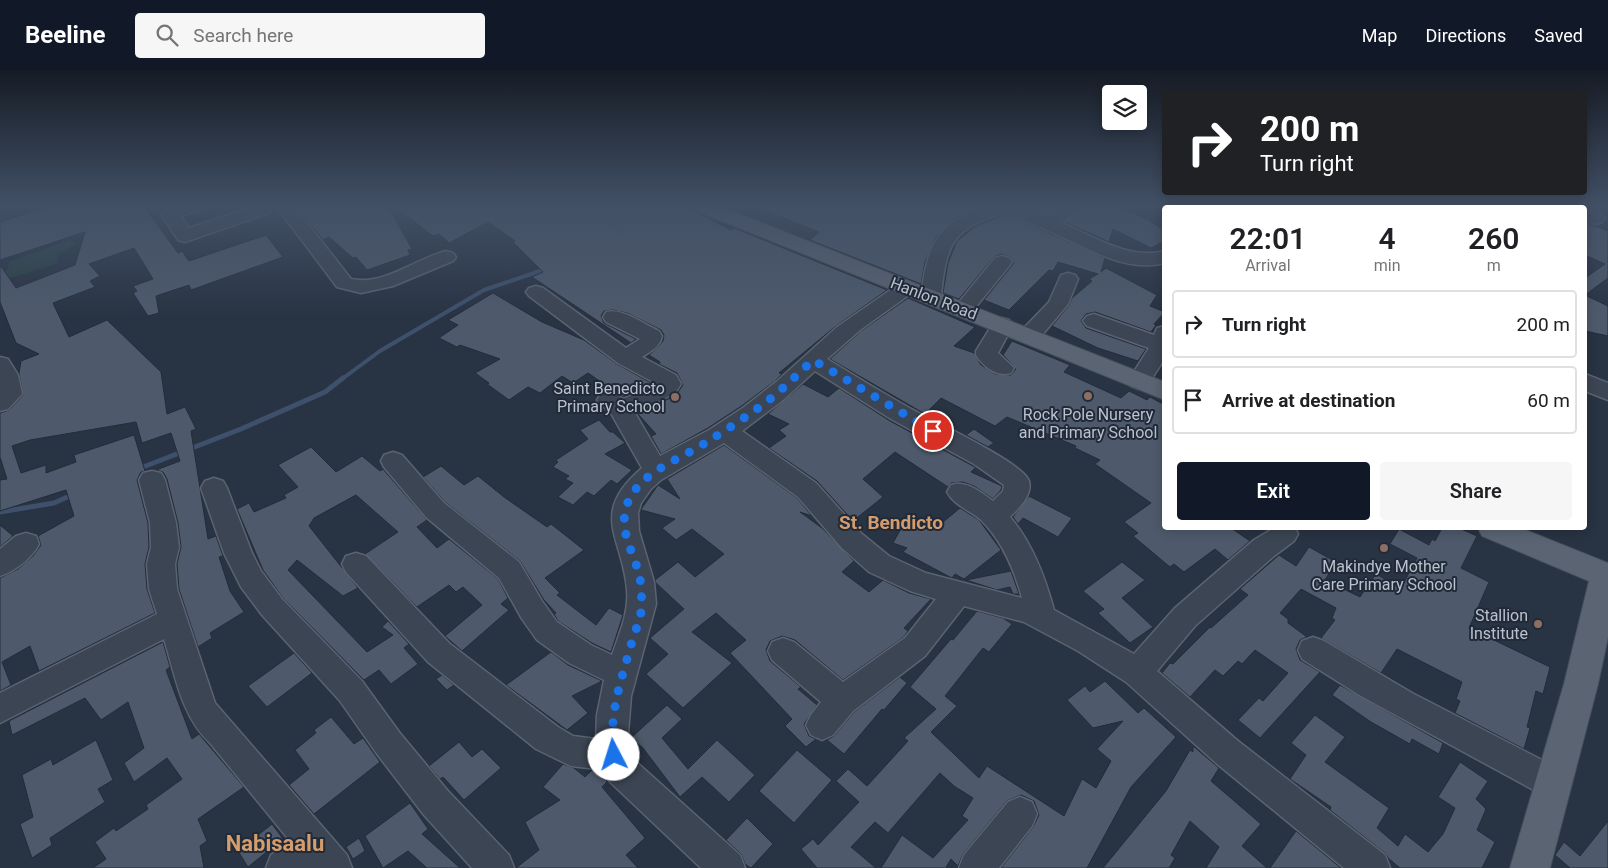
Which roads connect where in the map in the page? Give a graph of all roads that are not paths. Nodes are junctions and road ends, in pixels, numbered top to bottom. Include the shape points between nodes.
1 (313, 243) edge
2 (795, 243) edge
3 (943, 243) edge
4 (1093, 243) edge
5 (446, 257) dead end
6 (1162, 258) edge
7 (1002, 262) dead end
8 (1068, 279) dead end
9 (906, 288) junction
10 (536, 292) dead end
11 (930, 297) junction
12 (963, 310) junction
13 (613, 317) dead end
14 (1094, 321) dead end
15 (1002, 325) junction
16 (1029, 336) junction
17 (1162, 339) edge
18 (1162, 341) edge
19 (626, 358) junction
20 (813, 360) junction
21 (0, 364) edge
22 (1003, 368) dead end
23 (1139, 381) junction
24 (1587, 383) edge
25 (1162, 391) edge
26 (1608, 392) edge
27 (0, 403) edge
28 (725, 431) junction
29 (393, 462) dead end
30 (656, 470) junction
31 (152, 480) dead end
32 (214, 488) dead end
33 (960, 492) dead end
34 (994, 516) junction
35 (1497, 530) edge
36 (1285, 534) dead end
37 (26, 544) dead end
38 (356, 564) dead end
39 (0, 565) edge
40 (1607, 573) edge
41 (958, 593) junction
42 (1041, 617) junction
43 (173, 620) junction
44 (1313, 650) dead end
45 (784, 651) dead end
46 (1137, 672) junction
47 (623, 674) junction
48 (842, 701) junction
49 (0, 709) edge
50 (822, 724) dead end
51 (614, 755) junction
52 (1553, 783) junction
53 (1020, 814) dead end
54 (324, 856) edge
55 (718, 865) edge
56 (284, 868) edge
57 (496, 868) edge
58 (977, 868) edge
59 (1372, 868) edge
60 (1530, 868) edge

1 - 5 street via 344,284 361,287 393,280
2 - 9 main road, Hanlon Road
3 - 11 street
4 - 6 street via 1121,255 1154,261
7 - 12 street
8 - 16 street via 1058,304
9 - 11 main road, Hanlon Road
9 - 20 street via 855,323
10 - 19 street
11 - 12 main road, Hanlon Road
12 - 15 main road, Hanlon Road
13 - 19 street via 652,336 650,342
14 - 17 street
15 - 16 main road, Hanlon Road
15 - 22 street via 987,355
16 - 23 main road, Hanlon Road
18 - 23 street
19 - 30 street via 670,384 667,388 615,404
20 - 28 street via 766,402
20 - 34 street via 899,413 983,458 1016,481 1016,494
21 - 27 street via 7,374 10,394
23 - 25 main road, Hanlon Road
24 - 26 street
28 - 30 street
28 - 41 street via 807,490 852,542 879,564 920,582
29 - 47 street via 435,510 510,570 547,631 580,654
30 - 47 street via 634,492 625,512 626,534 642,594 640,614
31 - 43 street via 163,523 163,589
32 - 57 street via 251,579 272,607 351,691 436,803
33 - 34 street
34 - 42 street via 1030,576
35 - 40 main road
36 - 46 street via 1185,617
37 - 39 street
38 - 51 street via 439,653 547,738 565,750
40 - 52 main road
41 - 42 street
41 - 48 street via 915,647
42 - 46 street
43 - 49 street
43 - 54 street via 202,710
44 - 52 street via 1432,720
45 - 48 street
46 - 59 street via 1227,752
47 - 51 street via 615,700 611,736
48 - 50 street
51 - 55 street via 621,770
52 - 60 main road
53 - 58 street
54 - 56 street

